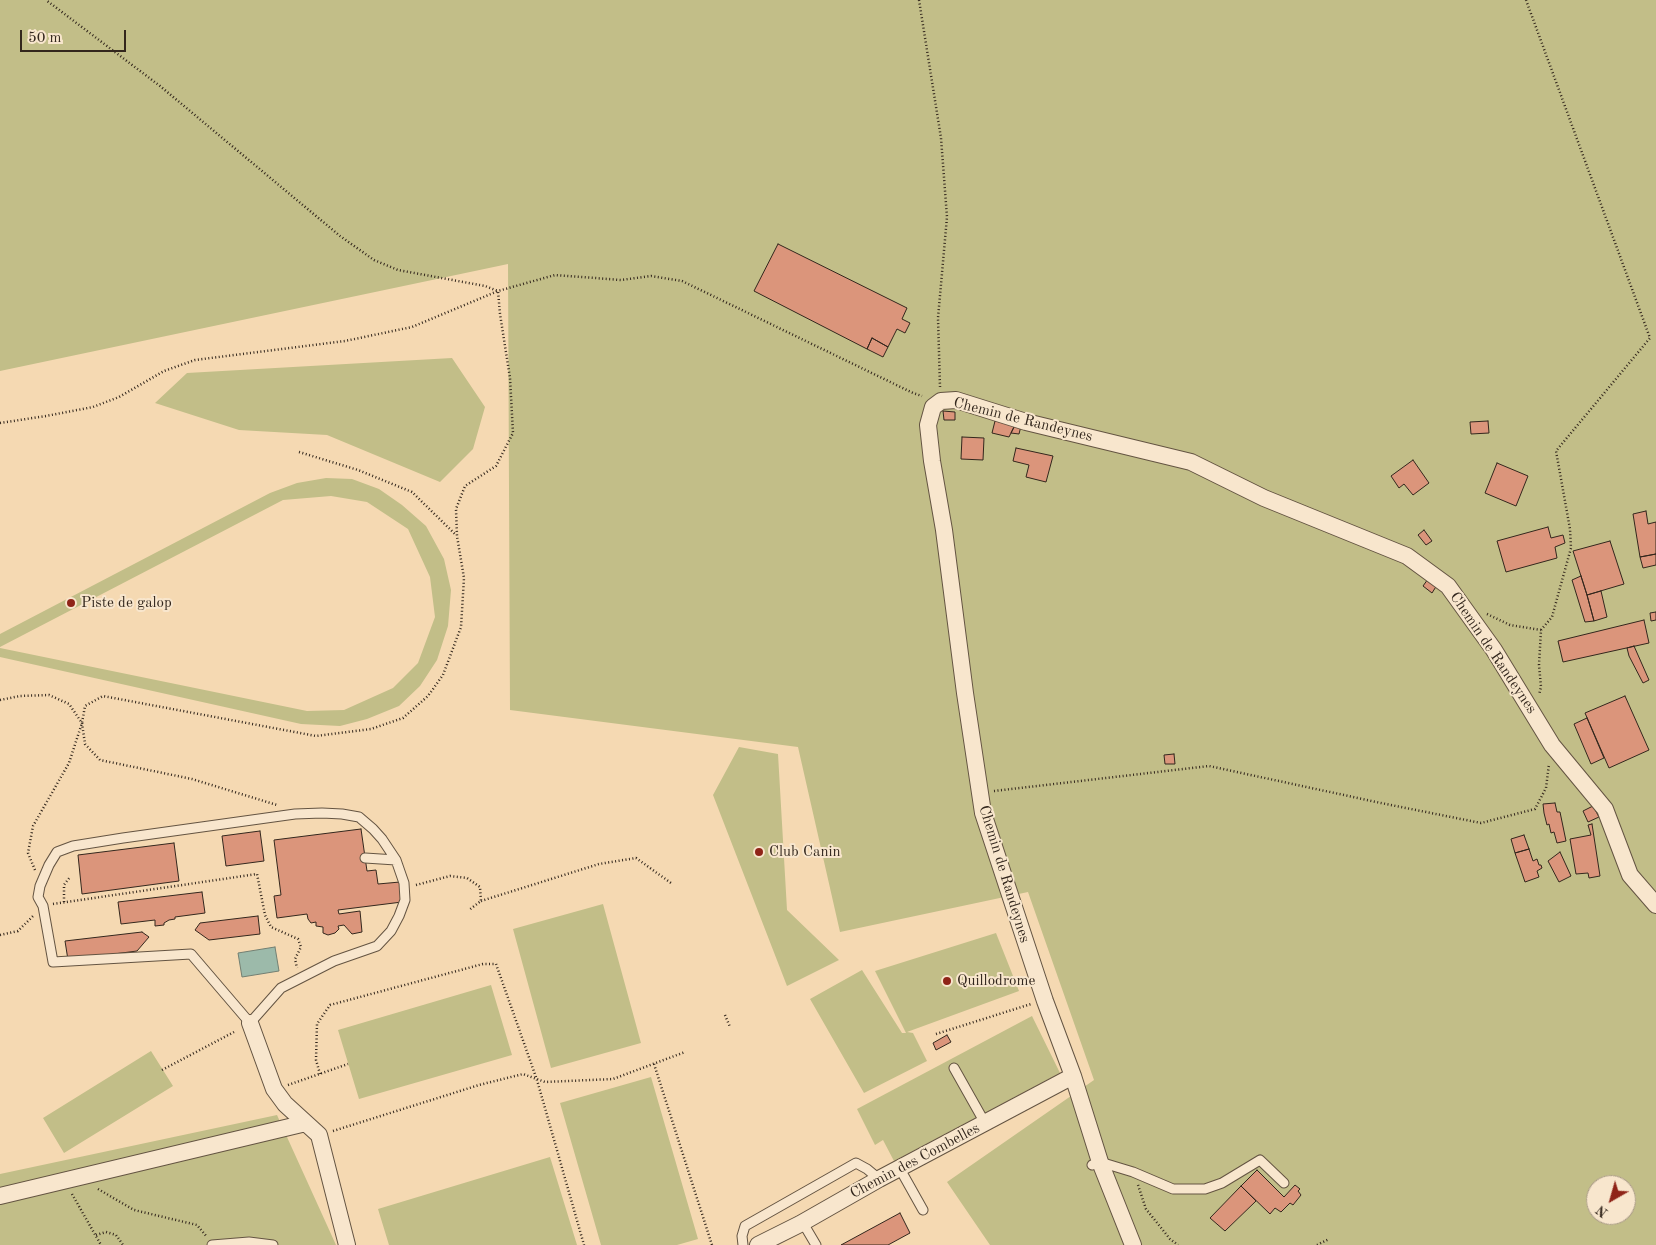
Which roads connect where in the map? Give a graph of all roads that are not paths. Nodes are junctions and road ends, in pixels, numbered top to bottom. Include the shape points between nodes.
1 (365, 858) dead end
2 (396, 860) junction
3 (1656, 905) edge
4 (250, 1023) junction
5 (954, 1068) dead end
6 (1073, 1076) junction
7 (306, 1123) junction
8 (985, 1123) junction
9 (1096, 1163) junction
10 (900, 1169) junction
11 (879, 1179) junction
12 (1284, 1183) dead end
13 (0, 1196) edge
14 (923, 1210) dead end
15 (803, 1223) junction
16 (212, 1245) edge
17 (274, 1245) edge
18 (347, 1245) edge
19 (743, 1245) edge
20 (758, 1245) edge
21 (816, 1245) edge
22 (1133, 1245) edge

1 - 2 lane
2 - 4 lane via 404,883 405,900 391,932 377,946 334,961 281,988
2 - 4 lane via 382,839 359,817 342,814 295,814 72,846 57,852 38,897 43,906 53,962 191,954
3 - 6 street, Chemin de Randeynes via 1630,875 1605,809 1552,745 1494,650 1448,586 1407,556 1264,498 1191,462 1026,422 956,400 941,401 933,407 929,434 983,813
4 - 7 street via 274,1089
5 - 8 lane
6 - 8 street, Chemin des Combelles
6 - 9 street, Chemin de Randeynes
7 - 13 street
7 - 18 street via 319,1135
8 - 10 street, Chemin des Combelles
9 - 12 lane via 1133,1172 1173,1189 1205,1189 1222,1183 1260,1160
9 - 22 street, Chemin de Randeynes
10 - 11 street, Chemin des Combelles
10 - 14 lane
11 - 15 street, Chemin des Combelles
11 - 19 lane via 856,1163 745,1226
15 - 20 street, Chemin des Combelles
15 - 21 lane
16 - 17 lane via 250,1242

